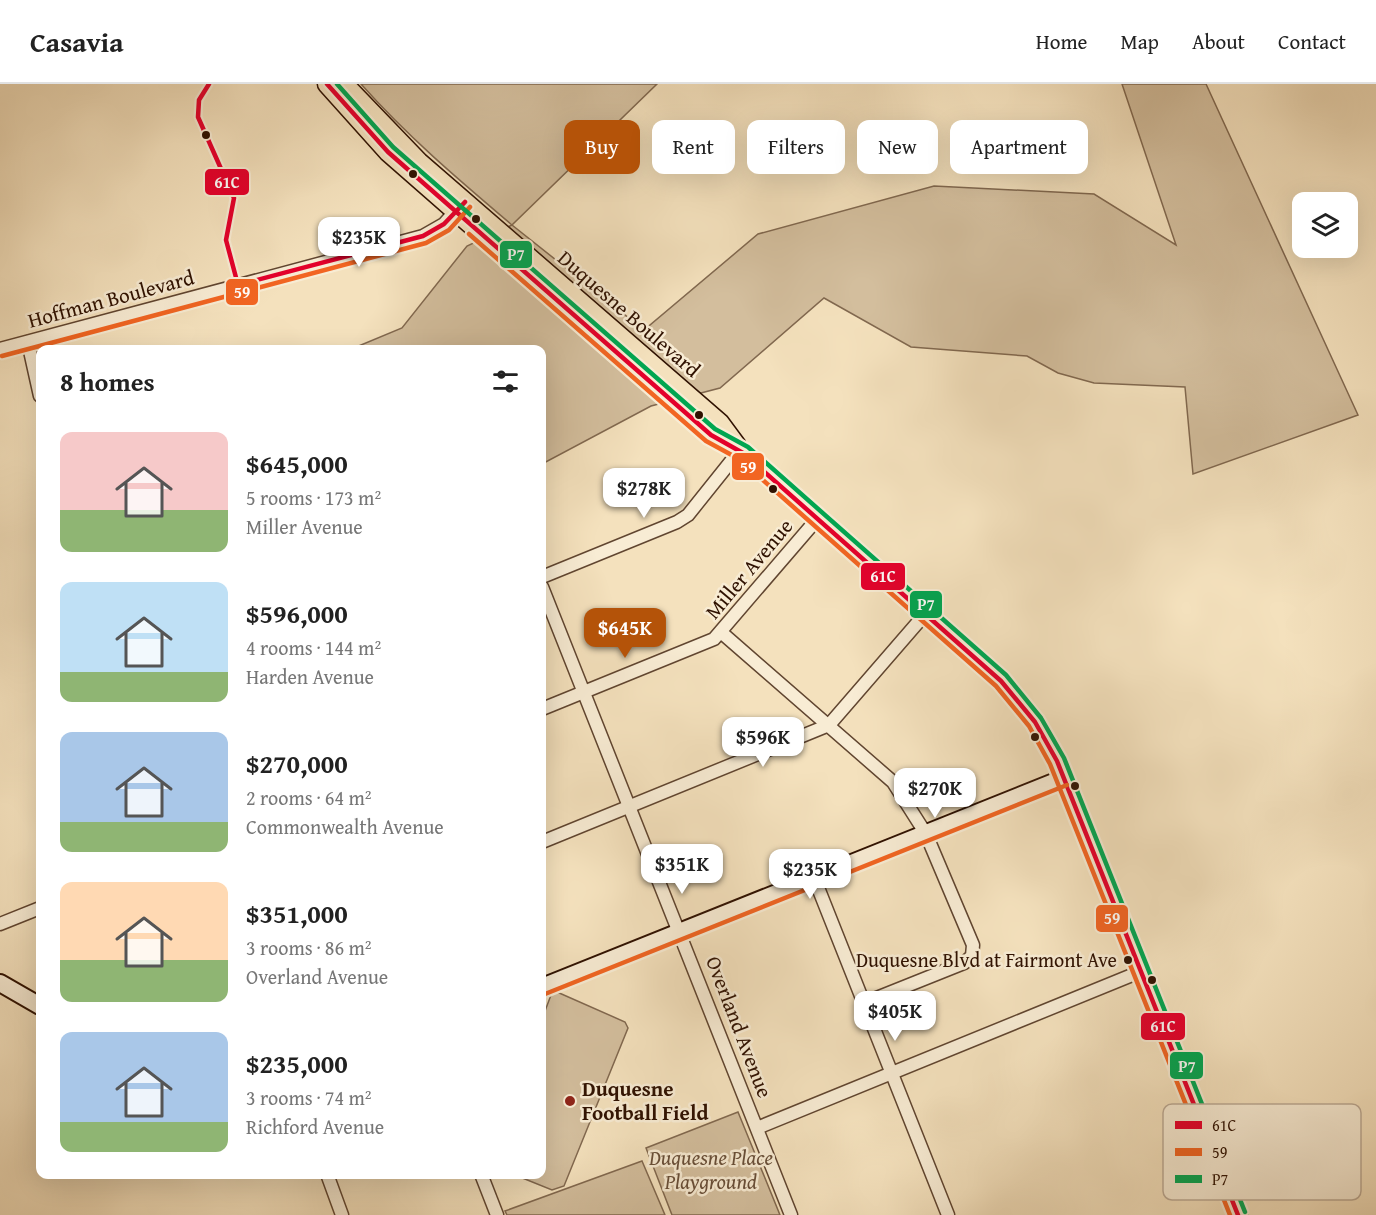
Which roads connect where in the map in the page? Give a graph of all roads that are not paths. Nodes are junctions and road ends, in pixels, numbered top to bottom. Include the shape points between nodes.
1 (327, 84) edge
2 (344, 84) edge
3 (460, 206) junction
4 (28, 342) junction
5 (0, 349) edge
6 (36, 378) edge
7 (740, 450) junction
8 (818, 518) junction
9 (546, 575) edge
10 (546, 597) edge
11 (926, 613) junction
12 (722, 633) junction
13 (583, 692) junction
14 (546, 706) edge
15 (830, 725) junction
16 (1064, 778) junction
17 (630, 806) junction
18 (926, 834) junction
19 (546, 840) edge
20 (815, 879) junction
21 (36, 910) edge
22 (0, 924) edge
23 (681, 933) junction
24 (1142, 970) junction
25 (0, 983) edge
26 (546, 985) edge
27 (864, 1003) junction
28 (36, 1004) edge
29 (891, 1072) junction
30 (1195, 1104) edge
31 (757, 1128) junction
32 (329, 1179) edge
33 (483, 1179) edge
34 (1232, 1200) edge
35 (342, 1215) edge
36 (497, 1215) edge
37 (791, 1215) edge
38 (948, 1215) edge
39 (1238, 1215) edge

1 - 3 main road via 377,142
2 - 3 main road
3 - 4 street, Hoffman Boulevard via 444,224 423,236
3 - 7 main road, Duquesne Boulevard via 700,415 720,423
4 - 5 street, Hoffman Boulevard
4 - 6 street
7 - 8 main road, Duquesne Boulevard
7 - 9 street via 688,514 677,522
8 - 11 main road, Duquesne Boulevard
8 - 12 street, Miller Avenue
10 - 13 street, Overland Avenue
11 - 15 street
11 - 16 main road, Duquesne Boulevard via 992,671 1022,704 1050,746
12 - 13 street, Miller Avenue via 706,644
12 - 15 street
13 - 14 street, Miller Avenue
13 - 17 street, Overland Avenue
15 - 17 street
15 - 18 street via 893,782
16 - 18 street
16 - 24 main road, Duquesne Boulevard
17 - 19 street
17 - 23 street, Overland Avenue
18 - 20 street
18 - 27 street via 973,945 972,956 964,963
20 - 23 street
20 - 27 street
21 - 22 street
23 - 26 street
23 - 31 street, Overland Avenue
24 - 29 street
24 - 30 main road, Duquesne Boulevard
25 - 28 street
27 - 29 street
29 - 31 street
29 - 38 street
31 - 37 street, Overland Avenue
32 - 35 street
33 - 36 street
34 - 39 main road, Duquesne Boulevard

